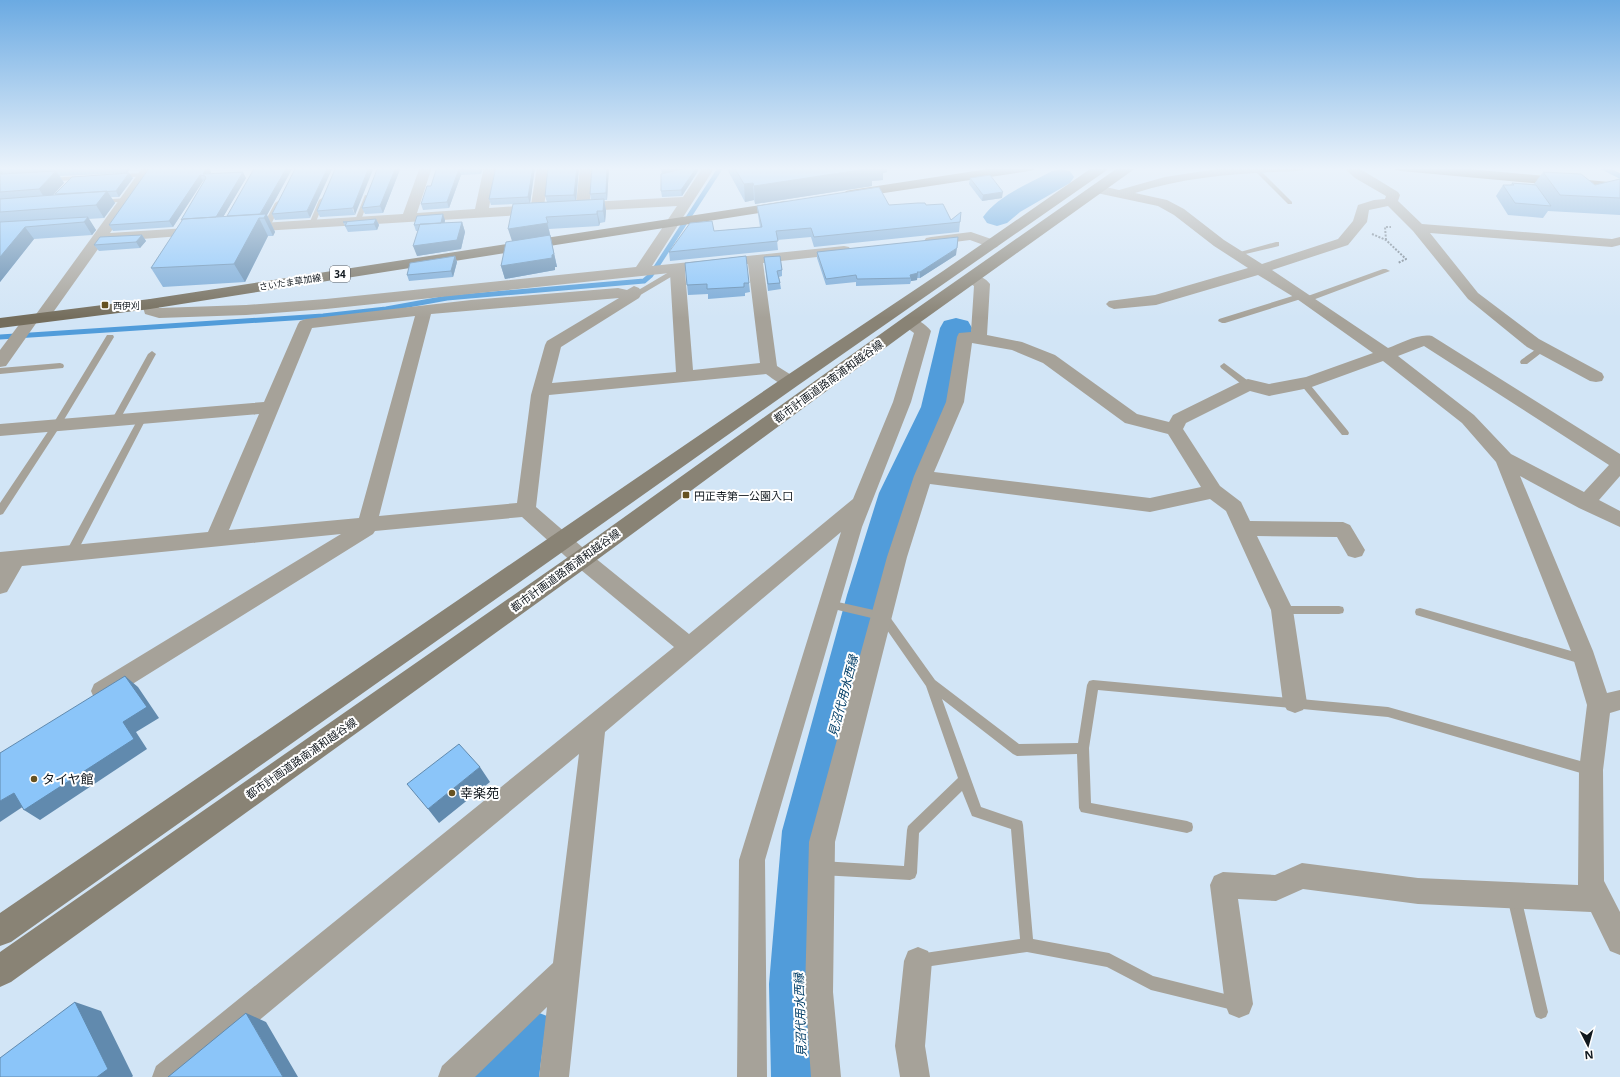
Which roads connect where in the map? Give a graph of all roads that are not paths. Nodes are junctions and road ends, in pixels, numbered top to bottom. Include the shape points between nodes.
1 (113, 217) edge
2 (271, 217) edge
3 (315, 217) edge
4 (405, 217) edge
5 (677, 217) edge
6 (703, 217) edge
7 (1030, 217) edge
8 (1057, 217) edge
9 (1186, 217) edge
10 (1361, 217) edge
11 (1407, 217) edge
12 (358, 220) joint
13 (675, 222) junction
14 (312, 224) junction
15 (266, 227) junction
16 (1418, 228) junction
17 (236, 229) edge
18 (213, 230) edge
19 (96, 231) junction
20 (917, 242) edge
21 (1617, 243) edge
22 (992, 244) junction
23 (1276, 244) dead end
24 (855, 248) edge
25 (1237, 254) junction
26 (755, 259) junction
27 (677, 269) junction
28 (1262, 269) junction
29 (636, 271) junction
30 (1386, 271) road end
31 (972, 278) junction
32 (634, 295) junction
33 (1305, 297) junction
34 (150, 304) junction
35 (1114, 304) dead end
36 (424, 311) junction
37 (36, 320) junction
38 (1222, 321) dead end
39 (909, 322) junction
40 (0, 324) edge
41 (110, 337) dead end
42 (979, 338) junction
43 (1542, 348) junction
44 (152, 354) dead end
45 (1385, 354) junction
46 (0, 362) edge
47 (1524, 362) dead end
48 (60, 366) dead end
49 (1224, 366) dead end
50 (769, 368) junction
51 (0, 371) edge
52 (685, 376) junction
53 (1596, 378) dead end
54 (790, 382) junction
55 (1304, 383) junction
56 (1248, 385) junction
57 (542, 390) junction
58 (271, 407) junction
59 (142, 419) junction
60 (115, 421) junction
61 (56, 426) junction
62 (1174, 429) junction
63 (0, 430) edge
64 (1345, 433) dead end
65 (1504, 459) junction
66 (1620, 464) edge
67 (923, 476) junction
68 (1213, 490) junction
69 (862, 503) junction
70 (1586, 503) junction
71 (526, 509) junction
72 (0, 511) edge
73 (1620, 520) edge
74 (368, 524) junction
75 (1244, 528) junction
76 (215, 539) junction
77 (562, 541) junction
78 (1355, 550) dead end
79 (71, 553) junction
80 (8, 559) edge
81 (582, 559) junction
82 (0, 586) edge
83 (829, 604) junction
84 (1282, 610) junction
85 (1339, 610) dead end
86 (1420, 612) dead end
87 (883, 616) junction
88 (689, 648) junction
89 (1585, 660) junction
90 (931, 684) junction
91 (88, 700) edge
92 (1295, 703) junction
93 (1609, 703) edge
94 (594, 727) junction
95 (1083, 748) junction
96 (1591, 770) junction
97 (965, 780) junction
98 (1186, 827) dead end
99 (821, 868) junction
100 (1514, 895) junction
101 (1599, 899) junction
102 (0, 931) edge
103 (1620, 941) edge
104 (1027, 945) junction
105 (918, 961) joint
106 (0, 971) edge
107 (565, 971) junction
108 (1239, 1004) joint
109 (1541, 1012) dead end
110 (167, 1077) edge
111 (453, 1077) edge
112 (554, 1077) edge
113 (752, 1077) edge
114 (826, 1077) edge
115 (915, 1077) edge

1 - 19 street
2 - 15 lane
3 - 14 lane
4 - 12 street
5 - 13 street
6 - 13 main road, さいたま草加線 / 34
7 - 22 street, 都市計画道路南浦和越谷線
8 - 31 street, 都市計画道路南浦和越谷線
9 - 25 street via 1219,244
10 - 28 street via 1344,242
11 - 16 street
12 - 14 street
13 - 29 street
13 - 34 main road, さいたま草加線 / 34
14 - 15 street
15 - 17 street
16 - 21 street
16 - 43 street via 1473,296
18 - 19 street
19 - 37 street
20 - 22 street via 971,236
22 - 54 street, 都市計画道路南浦和越谷線
23 - 25 lane
24 - 26 street
25 - 28 street
26 - 27 street
26 - 50 street
27 - 29 street
27 - 32 lane
27 - 52 street
28 - 33 street
28 - 35 street via 1156,300
29 - 32 street
29 - 34 street via 246,310 159,313 151,311
30 - 33 lane
31 - 39 street, 都市計画道路南浦和越谷線
31 - 42 street via 982,284
32 - 36 street via 618,293
32 - 57 street via 553,345
33 - 38 lane
33 - 45 street
34 - 37 main road, さいたま草加線 / 34
36 - 58 street via 306,324
36 - 74 street
37 - 40 main road, さいたま草加線 / 34
37 - 46 street
39 - 69 street via 923,331 902,402
39 - 81 street, 都市計画道路南浦和越谷線
41 - 61 lane
42 - 62 street via 1016,346 1049,359 1131,419
42 - 67 street via 965,338 955,402
43 - 47 lane
43 - 53 street
44 - 60 lane
45 - 55 street
45 - 65 street via 1468,419
45 - 66 street via 1426,340
48 - 51 lane
49 - 56 lane
50 - 52 street
50 - 54 street
52 - 57 street
54 - 77 street, 都市計画道路南浦和越谷線
55 - 56 street via 1269,390
55 - 64 lane
56 - 62 street via 1179,419
57 - 71 street
58 - 59 street
58 - 76 street
59 - 60 street
59 - 79 lane
60 - 61 street
61 - 63 street
61 - 72 lane
62 - 68 street
65 - 70 street
65 - 89 street
66 - 70 street
67 - 68 street via 1150,506
67 - 87 street via 897,557
68 - 75 street via 1234,507
69 - 83 street via 852,527
69 - 88 street
70 - 73 street
71 - 74 street
71 - 77 street
74 - 76 street
74 - 91 street via 360,534
75 - 78 street via 1343,530
75 - 84 street
76 - 79 street
77 - 81 street
77 - 102 street, 都市計画道路南浦和越谷線
79 - 80 street
80 - 82 street
81 - 88 street
81 - 106 street, 都市計画道路南浦和越谷線
83 - 87 lane
83 - 113 street via 752,860
84 - 85 lane
84 - 92 street
86 - 89 lane
87 - 90 lane
87 - 99 street via 822,842
88 - 94 street
89 - 93 street
90 - 95 lane via 1017,750
90 - 97 lane
92 - 95 lane via 1093,685
92 - 96 lane via 1388,712
93 - 96 street
94 - 107 street
94 - 110 street
95 - 98 lane via 1085,808
96 - 101 street via 1591,883
97 - 99 lane via 913,830 910,873
97 - 104 lane via 976,812 1017,824
99 - 114 street via 819,992
100 - 101 street
100 - 108 street via 1418,891 1302,876 1276,888 1223,885
100 - 109 lane
101 - 103 street
104 - 105 lane
104 - 108 lane via 1109,960 1151,983
105 - 115 street via 910,1046
107 - 111 street
107 - 112 street

